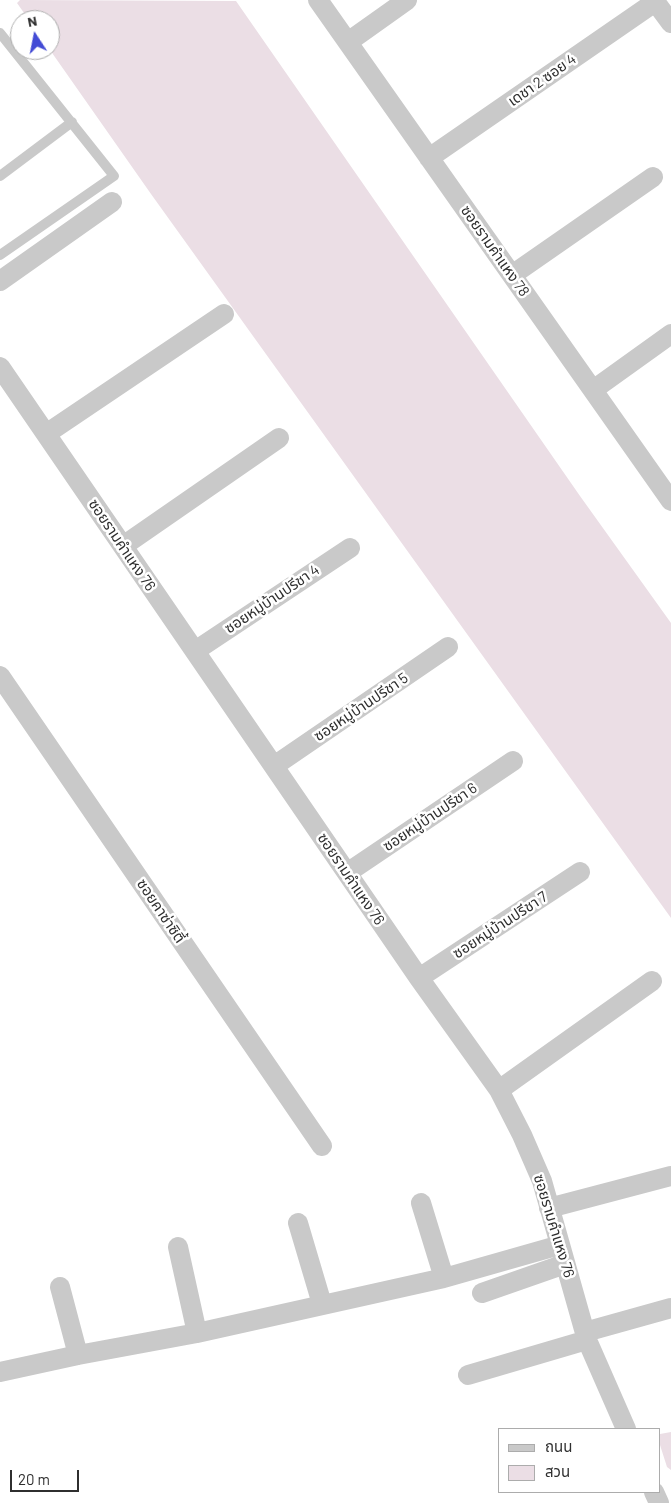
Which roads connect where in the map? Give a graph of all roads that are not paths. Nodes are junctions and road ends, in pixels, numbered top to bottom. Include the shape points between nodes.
1 (318, 0) edge
2 (408, 0) edge
3 (655, 1) edge
4 (671, 23) edge
5 (0, 33) edge
6 (348, 42) junction
7 (72, 122) junction
8 (430, 158) junction
9 (0, 176) edge
10 (653, 177) dead end
11 (112, 202) dead end
12 (0, 255) edge
13 (512, 276) junction
14 (0, 281) edge
15 (224, 314) dead end
16 (671, 334) edge
17 (0, 367) edge
18 (593, 390) junction
19 (46, 434) junction
20 (279, 438) dead end
21 (671, 501) edge
22 (122, 546) junction
23 (350, 548) dead end
24 (448, 647) dead end
25 (195, 651) junction
26 (0, 676) edge
27 (513, 761) dead end
28 (274, 766) junction
29 (580, 872) dead end
30 (347, 873) junction
31 (419, 978) junction
32 (652, 981) dead end
33 (499, 1090) junction
34 (322, 1146) dead end
35 (671, 1176) edge
36 (421, 1203) dead end
37 (550, 1208) junction
38 (298, 1223) dead end
39 (178, 1247) dead end
40 (562, 1254) junction
41 (444, 1278) junction
42 (60, 1287) dead end
43 (482, 1293) dead end
44 (322, 1304) junction
45 (671, 1308) edge
46 (196, 1333) junction
47 (586, 1336) junction
48 (78, 1355) junction
49 (0, 1372) edge
50 (468, 1375) dead end
51 (626, 1428) edge

1 - 6 street, ซอยรามคำแหง 78
2 - 6 street
3 - 4 street
3 - 8 street, เดชา 2 ซอย 4
5 - 7 lane
6 - 8 street, ซอยรามคำแหง 78
7 - 9 lane
7 - 12 lane via 114,176
8 - 13 street, ซอยรามคำแหง 78
10 - 13 street
11 - 14 street
13 - 18 street, ซอยรามคำแหง 78
15 - 19 street
16 - 18 street
17 - 19 street, ซอยรามคำแหง 76
18 - 21 street, ซอยรามคำแหง 78
19 - 22 street, ซอยรามคำแหง 76
20 - 22 street
22 - 25 street, ซอยรามคำแหง 76
23 - 25 street, ซอยหมู่บ้านปรีชา 4
24 - 28 street, ซอยหมู่บ้านปรีชา 5
25 - 28 street, ซอยรามคำแหง 76
26 - 34 street, ซอยคาซ่าซิตี้
27 - 30 street, ซอยหมู่บ้านปรีชา 6
28 - 30 street, ซอยรามคำแหง 76
29 - 31 street, ซอยหมู่บ้านปรีชา 7
30 - 31 street, ซอยรามคำแหง 76
31 - 33 street, ซอยรามคำแหง 76
32 - 33 street
33 - 37 street, ซอยรามคำแหง 76 via 526,1143
35 - 37 street
36 - 41 street
37 - 40 street, ซอยรามคำแหง 76
38 - 44 street
39 - 46 street
40 - 41 street
40 - 43 street
40 - 47 street, ซอยรามคำแหง 76
41 - 44 street
42 - 48 street
44 - 46 street
45 - 47 street
46 - 48 street
47 - 50 street
47 - 51 street, ซอยรามคำแหง 76
48 - 49 street

